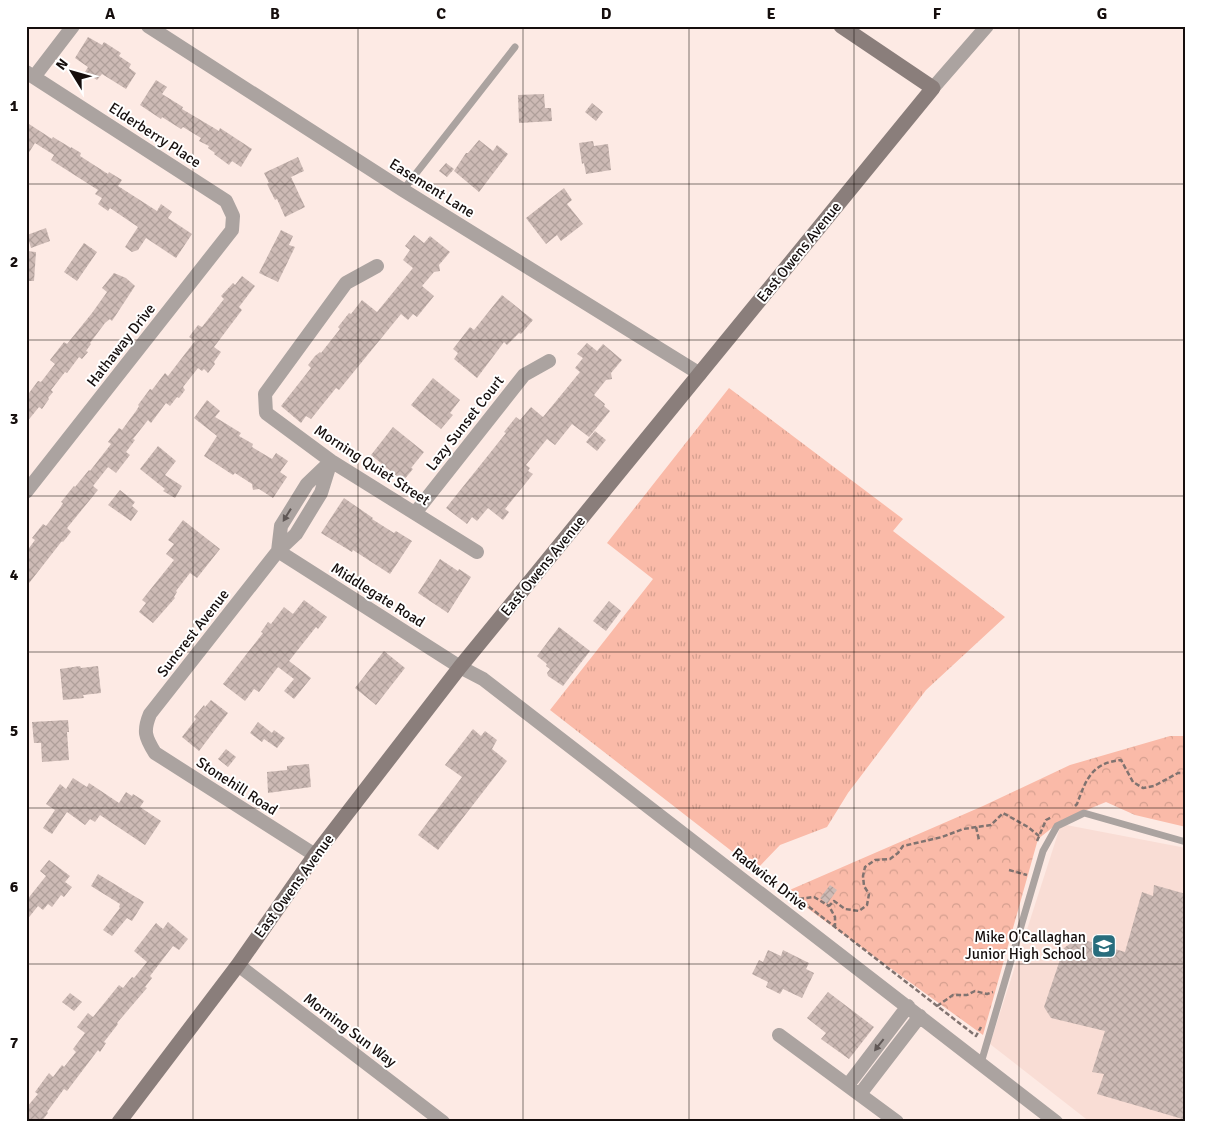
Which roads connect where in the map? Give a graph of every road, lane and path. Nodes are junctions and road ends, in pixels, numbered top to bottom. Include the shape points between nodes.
1 (73, 26) edge
2 (148, 26) edge
3 (841, 26) edge
4 (987, 26) edge
5 (515, 47) dead end
6 (30, 74) edge
7 (933, 88) junction
8 (403, 190) junction
9 (233, 216) joint
10 (377, 266) dead end
11 (549, 361) dead end
12 (700, 374) junction
13 (332, 461) junction
14 (26, 492) edge
15 (300, 495) junction
16 (314, 504) junction
17 (415, 513) junction
18 (278, 551) junction
19 (477, 552) dead end
20 (460, 667) junction
21 (146, 740) joint
22 (1186, 773) edge
23 (1071, 808) dead end
24 (1058, 814) dead end
25 (976, 827) junction
26 (1039, 836) junction
27 (979, 840) dead end
28 (1186, 842) edge
29 (1036, 843) dead end
30 (314, 855) junction
31 (1030, 867) dead end
32 (1009, 870) dead end
33 (1027, 875) junction
34 (1024, 884) dead end
35 (790, 893) dead end
36 (799, 900) junction
37 (829, 906) junction
38 (835, 928) junction
39 (238, 965) junction
40 (992, 1001) dead end
41 (908, 1006) junction
42 (937, 1006) junction
43 (920, 1016) junction
44 (985, 1019) dead end
45 (779, 1035) dead end
46 (981, 1064) junction
47 (848, 1085) junction
48 (860, 1094) junction
49 (119, 1122) edge
50 (443, 1122) edge
51 (897, 1122) edge
52 (1056, 1122) edge

1 - 6 street
2 - 8 street, Easement Lane
3 - 7 street
4 - 7 street, East Owens Avenue
5 - 8 lane
6 - 9 street, Elderberry Place via 226,201
7 - 12 street, East Owens Avenue
8 - 12 street, Easement Lane
9 - 14 street, Hathaway Drive via 232,230
10 - 13 street, Morning Quiet Street via 346,283 265,394 266,413
11 - 17 street, Lazy Sunset Court via 524,375
12 - 20 street, East Owens Avenue
13 - 15 street
13 - 16 street, Suncrest Avenue
13 - 17 street, Morning Quiet Street
15 - 16 lane
15 -> 18 street via 281,526
16 - 18 street, Suncrest Avenue via 296,534
17 - 19 street, Morning Quiet Street
18 - 20 street, Middlegate Road
18 - 21 street, Suncrest Avenue via 150,714
20 - 30 street, East Owens Avenue
20 - 41 street, Radwick Drive via 483,679
21 - 30 street, Stonehill Road via 155,753
22 - 23 path via 1178,773 1143,788 1133,782 1121,760 1113,761 1091,773 1077,804
24 - 26 path via 1046,820
25 - 26 path via 991,825 1003,813
25 - 27 path
25 - 37 path via 903,846 890,858 875,860 865,867 863,876 869,894 867,905 859,911 845,909 834,902
26 - 29 path
28 - 46 lane via 1084,813 1057,826 1043,851
30 - 39 street, East Owens Avenue
31 - 33 path
32 - 33 path
33 - 34 path
35 - 36 path
36 - 37 path via 814,897
36 - 38 path
37 - 38 path via 835,917
38 - 42 path
39 - 49 street, East Owens Avenue
39 - 50 street, Morning Sun Way
40 - 42 path via 993,992 953,994
41 - 43 street, Radwick Drive
41 -> 47 street
42 - 44 path via 976,1036
43 - 46 street, Radwick Drive
43 - 48 street
45 - 47 street
46 - 52 street, Radwick Drive
47 - 48 street
48 - 51 street

